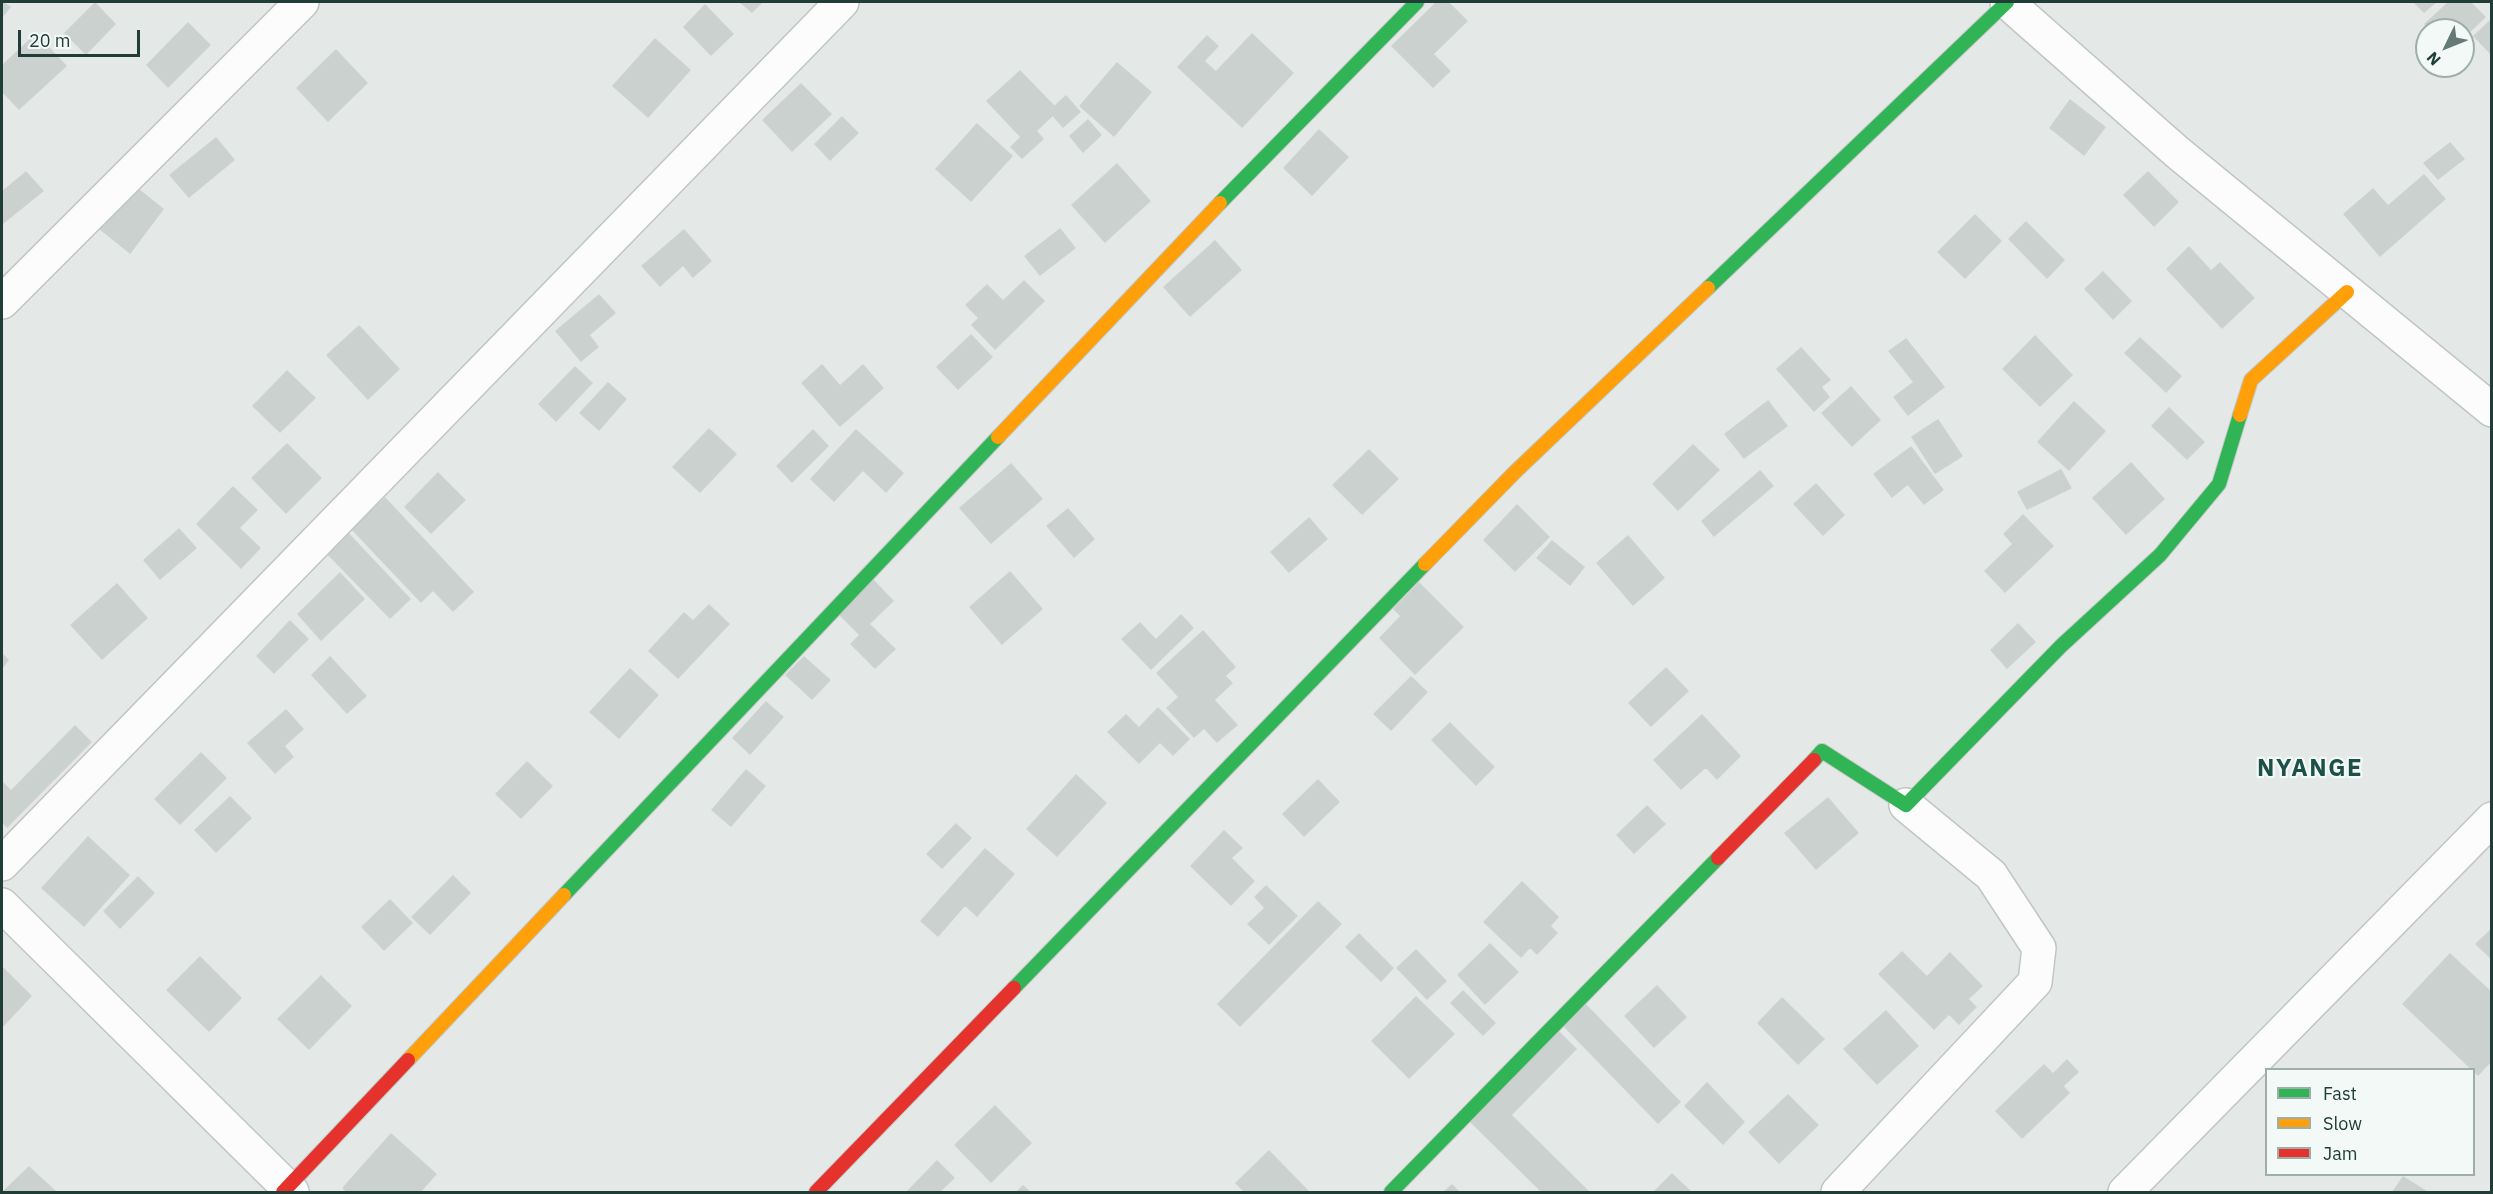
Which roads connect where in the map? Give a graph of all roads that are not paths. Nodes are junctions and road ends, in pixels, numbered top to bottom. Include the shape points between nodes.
1 (302, 2) edge
2 (842, 2) edge
3 (1417, 2) edge
4 (2007, 2) edge
5 (2347, 292) junction
6 (2, 302) edge
7 (2492, 410) edge
8 (1906, 805) junction
9 (2492, 819) edge
10 (2, 864) edge
11 (2, 908) edge
12 (287, 1191) edge
13 (816, 1192) edge
14 (1391, 1192) edge
15 (1838, 1192) edge
16 (2125, 1192) edge

1 - 6 street
2 - 10 street
3 - 12 street via 1260,161
4 - 5 street via 2178,152
4 - 13 street via 1515,472
5 - 7 street
5 - 8 street via 2251,380 2219,484 2160,555 2061,646
8 - 14 street via 1822,751
8 - 15 street via 1991,875 2038,948 2035,982
9 - 16 street
11 - 12 street

